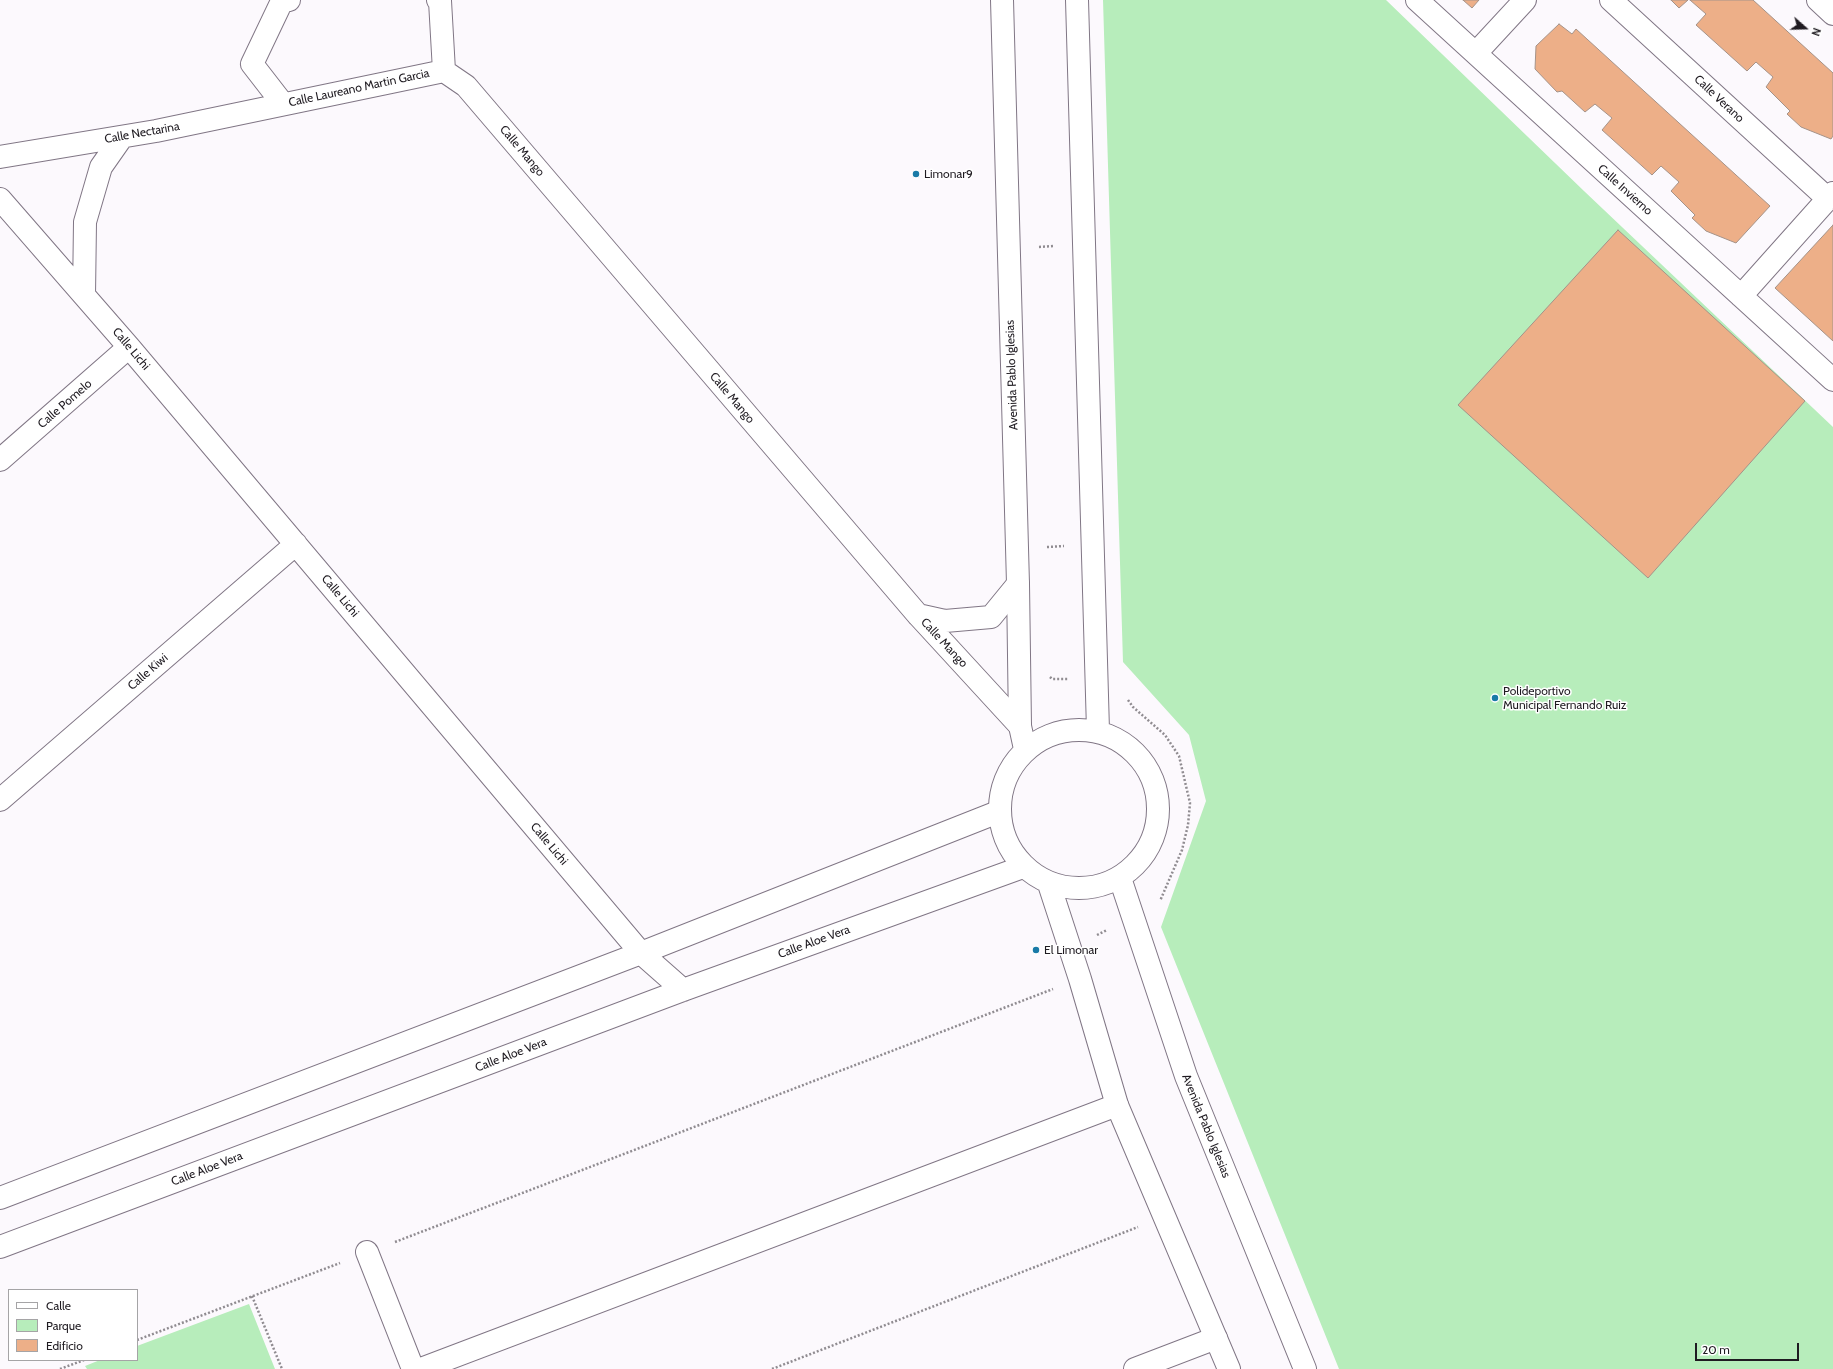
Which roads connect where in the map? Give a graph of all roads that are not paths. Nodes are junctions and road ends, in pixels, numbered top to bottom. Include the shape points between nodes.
1 (284, 0) edge
2 (440, 0) edge
3 (1002, 0) edge
4 (1077, 0) edge
5 (1417, 0) edge
6 (1525, 0) edge
7 (1611, 0) edge
8 (1818, 0) edge
9 (1833, 14) edge
10 (1476, 53) junction
11 (444, 71) junction
12 (283, 104) junction
13 (122, 137) junction
14 (0, 157) edge
15 (1830, 196) edge
16 (0, 199) edge
17 (84, 295) junction
18 (1741, 296) junction
19 (130, 347) junction
20 (1833, 380) edge
21 (0, 460) edge
22 (296, 544) junction
23 (1018, 584) junction
24 (918, 615) junction
25 (1020, 726) junction
26 (1098, 730) junction
27 (1025, 749) junction
28 (0, 800) edge
29 (998, 812) junction
30 (1023, 867) junction
31 (1120, 878) junction
32 (1049, 884) junction
33 (641, 953) junction
34 (683, 990) junction
35 (1117, 1105) junction
36 (0, 1198) edge
37 (0, 1248) edge
38 (367, 1252) road end
39 (1216, 1338) junction
40 (413, 1369) edge
41 (421, 1369) edge
42 (1136, 1369) edge
43 (1229, 1369) edge
44 (1306, 1369) edge

1 - 12 street, Calle Laureano Martin Garcia via 252,64
2 - 11 street, Calle Laureano Martin Garcia
3 - 23 street, Avenida Pablo Iglesias
4 - 26 street
5 - 10 street, Calle Invierno
6 - 10 street
7 - 15 street, Calle Verano
8 - 9 street
10 - 18 street, Calle Invierno
11 - 12 street, Calle Laureano Martin Garcia
11 - 24 street, Calle Mango via 466,86
12 - 13 street, Calle Nectarina
13 - 14 street, Calle Nectarina
13 - 17 street via 101,167 85,222
15 - 18 street
16 - 17 street, Calle Lichi
17 - 19 street, Calle Lichi
18 - 20 street, Calle Invierno
19 - 21 street, Calle Pomelo
19 - 22 street, Calle Lichi
22 - 28 street, Calle Kiwi
22 - 33 street, Calle Lichi
23 - 24 street via 991,617 945,621
23 - 25 street, Avenida Pablo Iglesias
24 - 25 street, Calle Mango
25 - 27 street, Avenida Pablo Iglesias
26 - 27 street via 1059,730
26 - 31 street via 1127,743 1148,767 1159,797 1157,828 1143,857
27 - 29 street via 1005,777
29 - 30 street via 1005,842
29 - 33 street
30 - 32 street
30 - 34 street, Calle Aloe Vera
31 - 32 street via 1085,889
31 - 44 street, Avenida Pablo Iglesias via 1186,1076
32 - 35 street
33 - 34 street, Calle Lichi
33 - 36 street
34 - 37 street, Calle Aloe Vera
35 - 39 street
35 - 41 street
38 - 40 street
39 - 42 street
39 - 43 street

